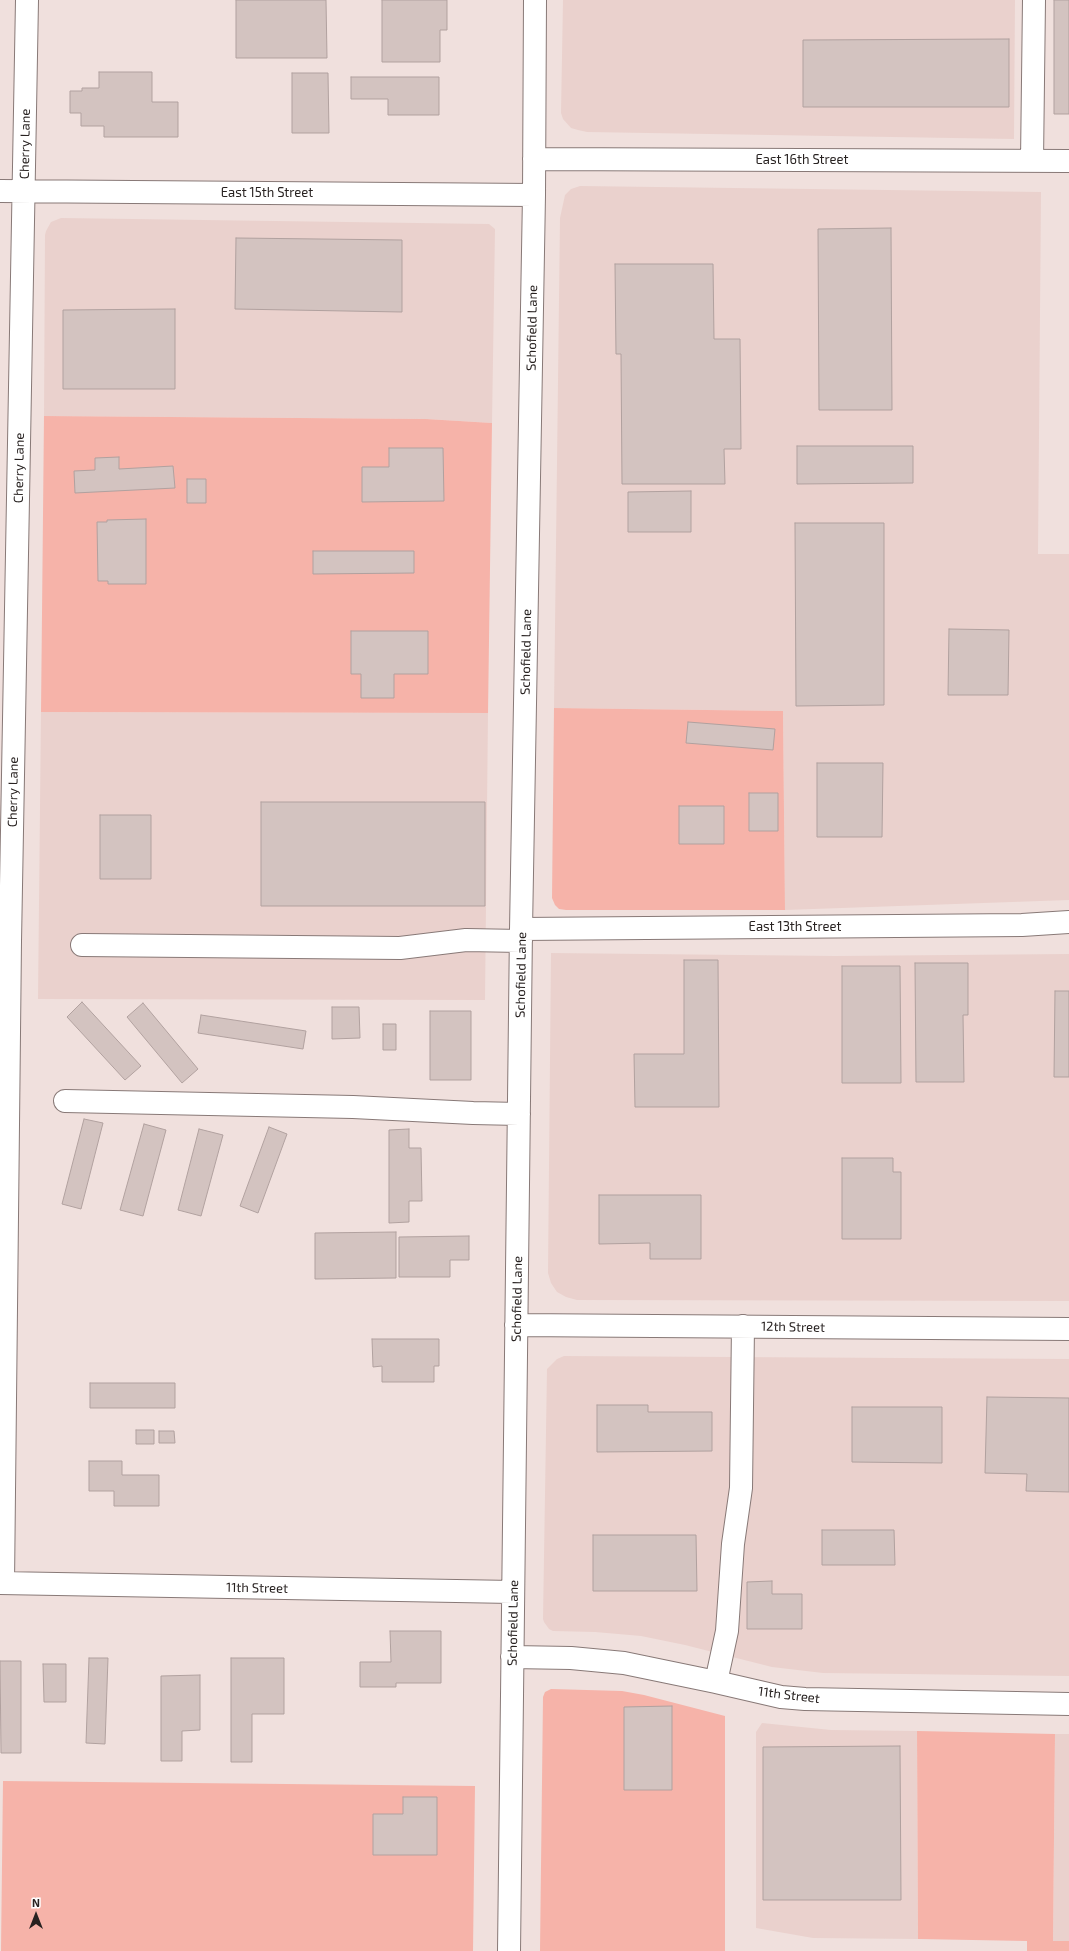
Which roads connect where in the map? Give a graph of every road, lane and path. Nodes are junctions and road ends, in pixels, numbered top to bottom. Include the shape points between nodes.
1 (27, 0) edge
2 (535, 0) edge
3 (1034, 0) edge
4 (534, 159) junction
5 (1032, 161) junction
6 (1069, 161) edge
7 (0, 191) edge
8 (24, 191) junction
9 (534, 195) junction
10 (1069, 922) edge
11 (521, 935) junction
12 (82, 945) dead end
13 (65, 1101) dead end
14 (519, 1114) junction
15 (516, 1325) junction
16 (743, 1326) junction
17 (1069, 1329) edge
18 (2, 1583) edge
19 (513, 1592) junction
20 (512, 1657) junction
21 (716, 1682) junction
22 (1069, 1704) edge
23 (509, 1951) edge

1 - 8 street, Cherry Lane
2 - 4 street, Schofield Lane
3 - 5 street
4 - 5 street, East 16th Street
4 - 9 street, Schofield Lane
5 - 6 street, East 16th Street
7 - 8 street, East 15th Street
8 - 9 street, East 15th Street
8 - 18 street, Cherry Lane
9 - 11 street, Schofield Lane
10 - 11 street, East 13th Street
11 - 12 street, East 13th Street via 400,948
11 - 14 street, Schofield Lane
13 - 14 street via 353,1107
14 - 15 street, Schofield Lane
15 - 16 street, 12th Street
15 - 19 street, Schofield Lane
16 - 17 street, 12th Street
16 - 21 street via 741,1488 733,1544 727,1630
18 - 19 street, 11th Street
19 - 20 street, Schofield Lane
20 - 21 street, 11th Street via 624,1662
20 - 23 street, Schofield Lane
21 - 22 street, 11th Street via 781,1697 805,1699

